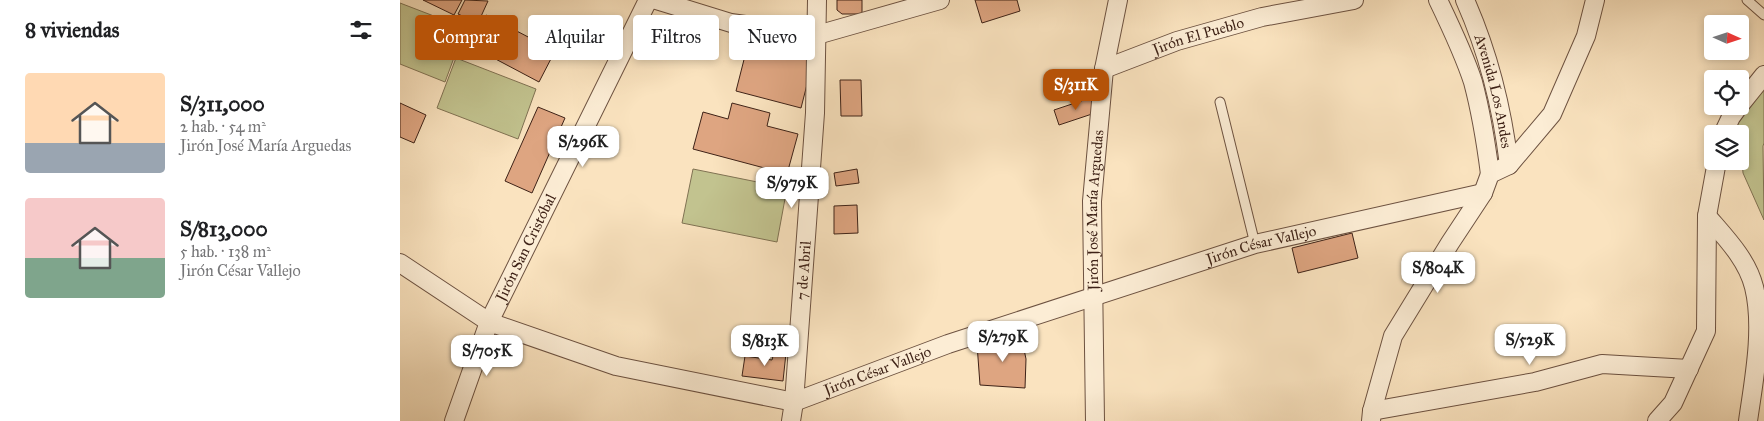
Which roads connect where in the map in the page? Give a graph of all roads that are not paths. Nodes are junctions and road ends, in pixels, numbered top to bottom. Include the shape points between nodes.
1 (648, 0) edge
2 (656, 0) edge
3 (817, 0) edge
4 (940, 0) edge
5 (1118, 0) edge
6 (1354, 0) edge
7 (1438, 0) edge
8 (1465, 0) edge
9 (1595, 0) edge
10 (1747, 0) edge
11 (1764, 15) edge
12 (817, 35) junction
13 (1104, 69) junction
14 (1764, 75) edge
15 (1749, 94) edge
16 (1220, 102) dead end
17 (1508, 165) junction
18 (1716, 170) edge
19 (1490, 174) junction
20 (1483, 193) junction
21 (1708, 216) junction
22 (1255, 244) junction
23 (400, 263) edge
24 (1093, 296) junction
25 (489, 322) junction
26 (1688, 369) junction
27 (794, 402) junction
28 (1372, 416) edge
29 (454, 421) edge
30 (791, 421) edge
31 (1095, 421) edge
32 (1657, 421) edge
33 (1748, 421) edge

1 - 25 street, Jirón San Cristóbal
2 - 12 street via 731,24
3 - 12 street, 7 de Abril
4 - 12 street
5 - 13 street, Jirón José María Arguedas
6 - 13 street, Jirón El Pueblo via 1262,17 1177,41
7 - 19 street, Avenida Los Andes via 1472,82
8 - 17 street, Avenida Los Andes via 1492,75 1503,120
9 - 17 street via 1586,36 1552,114
10 - 11 lane
12 - 27 street, 7 de Abril via 815,112
13 - 24 street, Jirón José María Arguedas via 1092,201
14 - 15 street
16 - 22 lane
17 - 19 street, Avenida Los Andes
18 - 21 street
19 - 20 street, Avenida Los Andes
20 - 22 street, Jirón César Vallejo
20 - 28 street, Avenida Los Andes via 1394,336
21 - 26 street via 1706,331
21 - 33 street via 1742,260 1754,285 1759,315
22 - 24 street, Jirón César Vallejo
23 - 25 street
24 - 27 street, Jirón César Vallejo via 948,344
24 - 31 street, Jirón José María Arguedas
25 - 27 street via 616,366
25 - 29 street, Jirón San Cristóbal
26 - 28 street via 1602,364 1535,382
26 - 32 street via 1673,402
27 - 30 street, 7 de Abril

